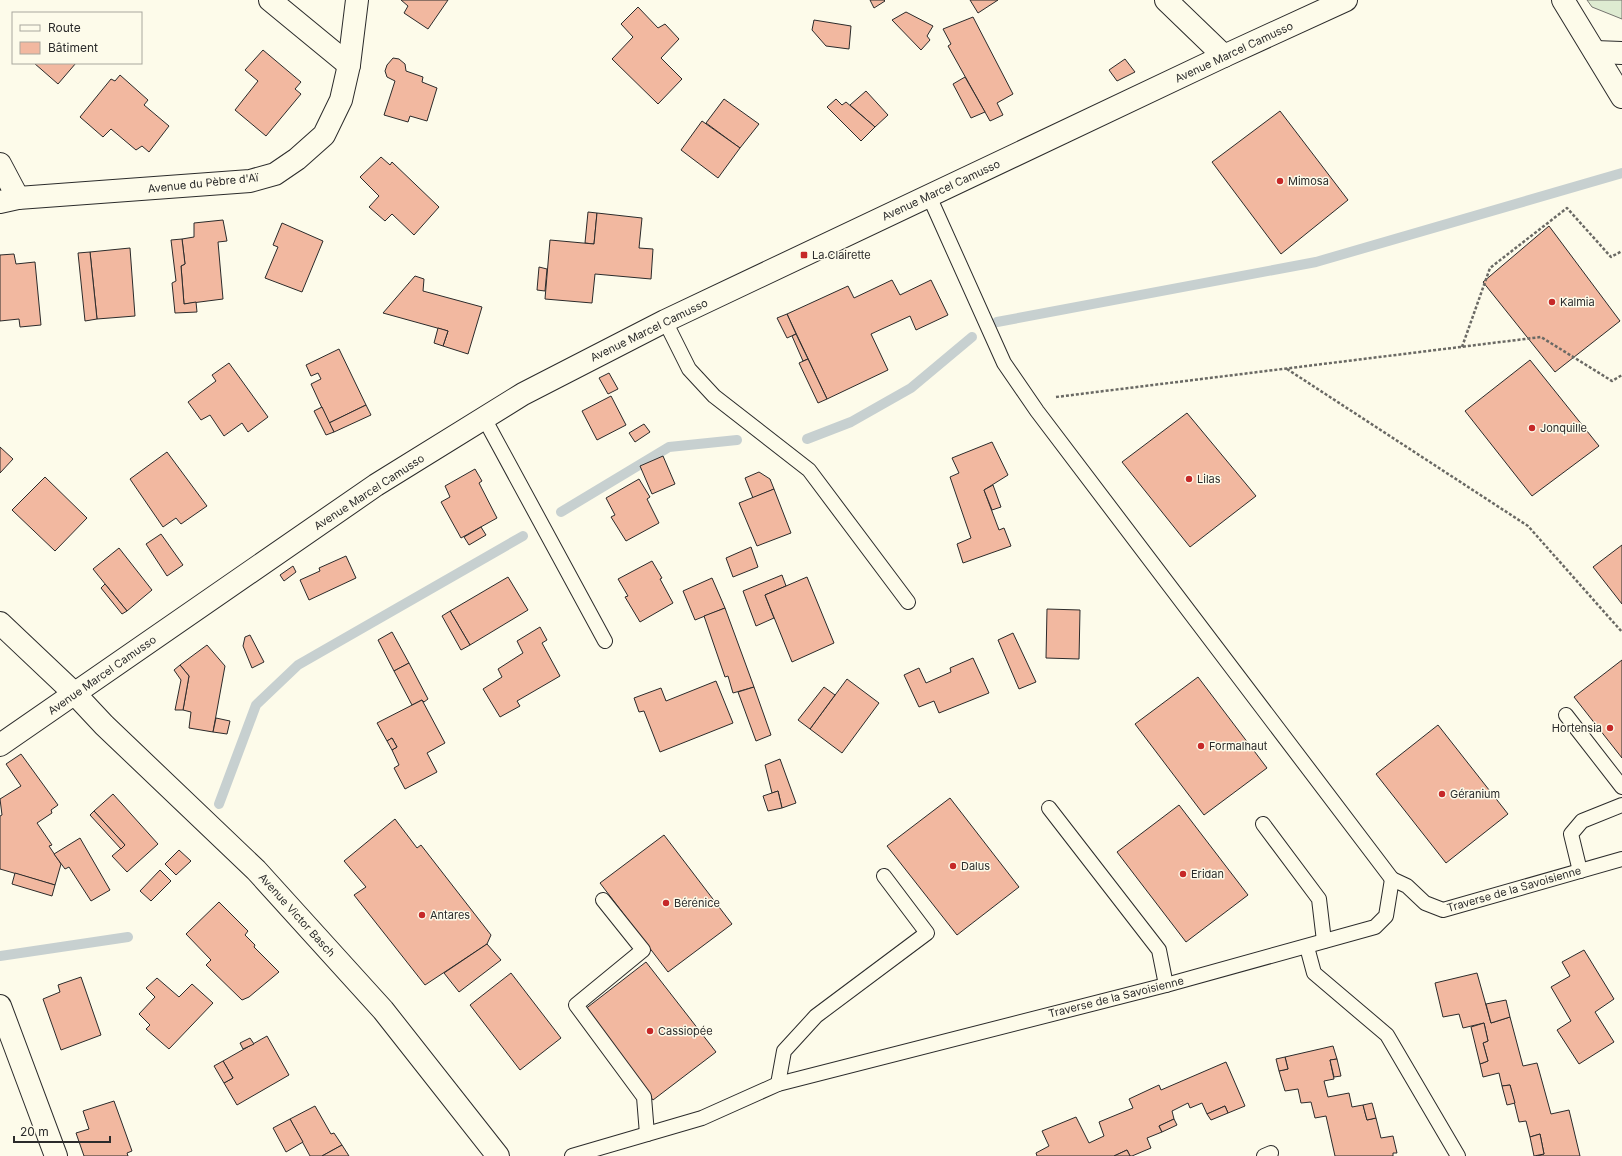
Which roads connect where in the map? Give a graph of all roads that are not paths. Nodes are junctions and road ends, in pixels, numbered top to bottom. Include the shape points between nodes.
1 (270, 0) edge
2 (356, 0) edge
3 (1166, 0) edge
4 (1346, 0) edge
5 (1563, 0) edge
6 (1595, 52) junction
7 (1622, 53) edge
8 (1224, 56) junction
9 (349, 65) junction
10 (1622, 97) edge
11 (0, 164) edge
12 (929, 196) junction
13 (9, 200) edge
14 (665, 321) junction
15 (484, 418) junction
16 (908, 602) dead end
17 (0, 623) edge
18 (605, 641) dead end
19 (75, 694) junction
20 (1566, 715) dead end
21 (0, 745) edge
22 (1622, 787) edge
23 (1622, 805) edge
24 (1049, 808) dead end
25 (1263, 824) dead end
26 (1622, 859) edge
27 (1580, 871) junction
28 (884, 876) dead end
29 (1392, 879) junction
30 (603, 900) dead end
31 (1324, 942) junction
32 (1307, 947) junction
33 (1166, 984) junction
34 (0, 1006) edge
35 (778, 1084) junction
36 (647, 1134) junction
37 (56, 1156) edge
38 (498, 1156) edge
39 (572, 1156) edge
40 (1458, 1156) edge

1 - 9 street
2 - 9 street, Avenue du Pèbre d'Aï
3 - 8 street
4 - 8 street, Avenue Marcel Camusso
5 - 6 street
6 - 7 street
6 - 10 street
8 - 12 street, Avenue Marcel Camusso
9 - 13 street, Avenue du Pèbre d'Aï via 341,100 324,135 297,160 275,174 250,181
11 - 13 street
12 - 14 street, Avenue Marcel Camusso
12 - 29 lane via 1004,363 1029,400
14 - 15 street, Avenue Marcel Camusso via 523,394
14 - 16 lane via 689,369 714,396 809,470
15 - 18 lane
15 - 19 street, Avenue Marcel Camusso via 376,484
17 - 19 street, Avenue Victor Basch
19 - 21 street, Avenue Marcel Camusso
19 - 38 street, Avenue Victor Basch via 104,725 256,870 383,1010
20 - 22 lane
23 - 27 lane via 1582,821 1571,834
24 - 33 lane via 1159,950
25 - 31 lane via 1319,899
26 - 27 lane, Traverse de la Savoisienne
27 - 29 lane, Traverse de la Savoisienne via 1443,910 1425,903 1407,886
28 - 35 lane via 927,933 816,1016 784,1051
29 - 31 lane, Traverse de la Savoisienne via 1386,916 1375,927
30 - 36 lane via 643,950 576,1005 644,1097
31 - 32 lane, Traverse de la Savoisienne
32 - 33 lane, Traverse de la Savoisienne
32 - 40 lane via 1314,973 1387,1035
33 - 35 lane, Traverse de la Savoisienne
34 - 37 street
35 - 36 lane, Traverse de la Savoisienne via 702,1118
36 - 39 lane, Traverse de la Savoisienne

